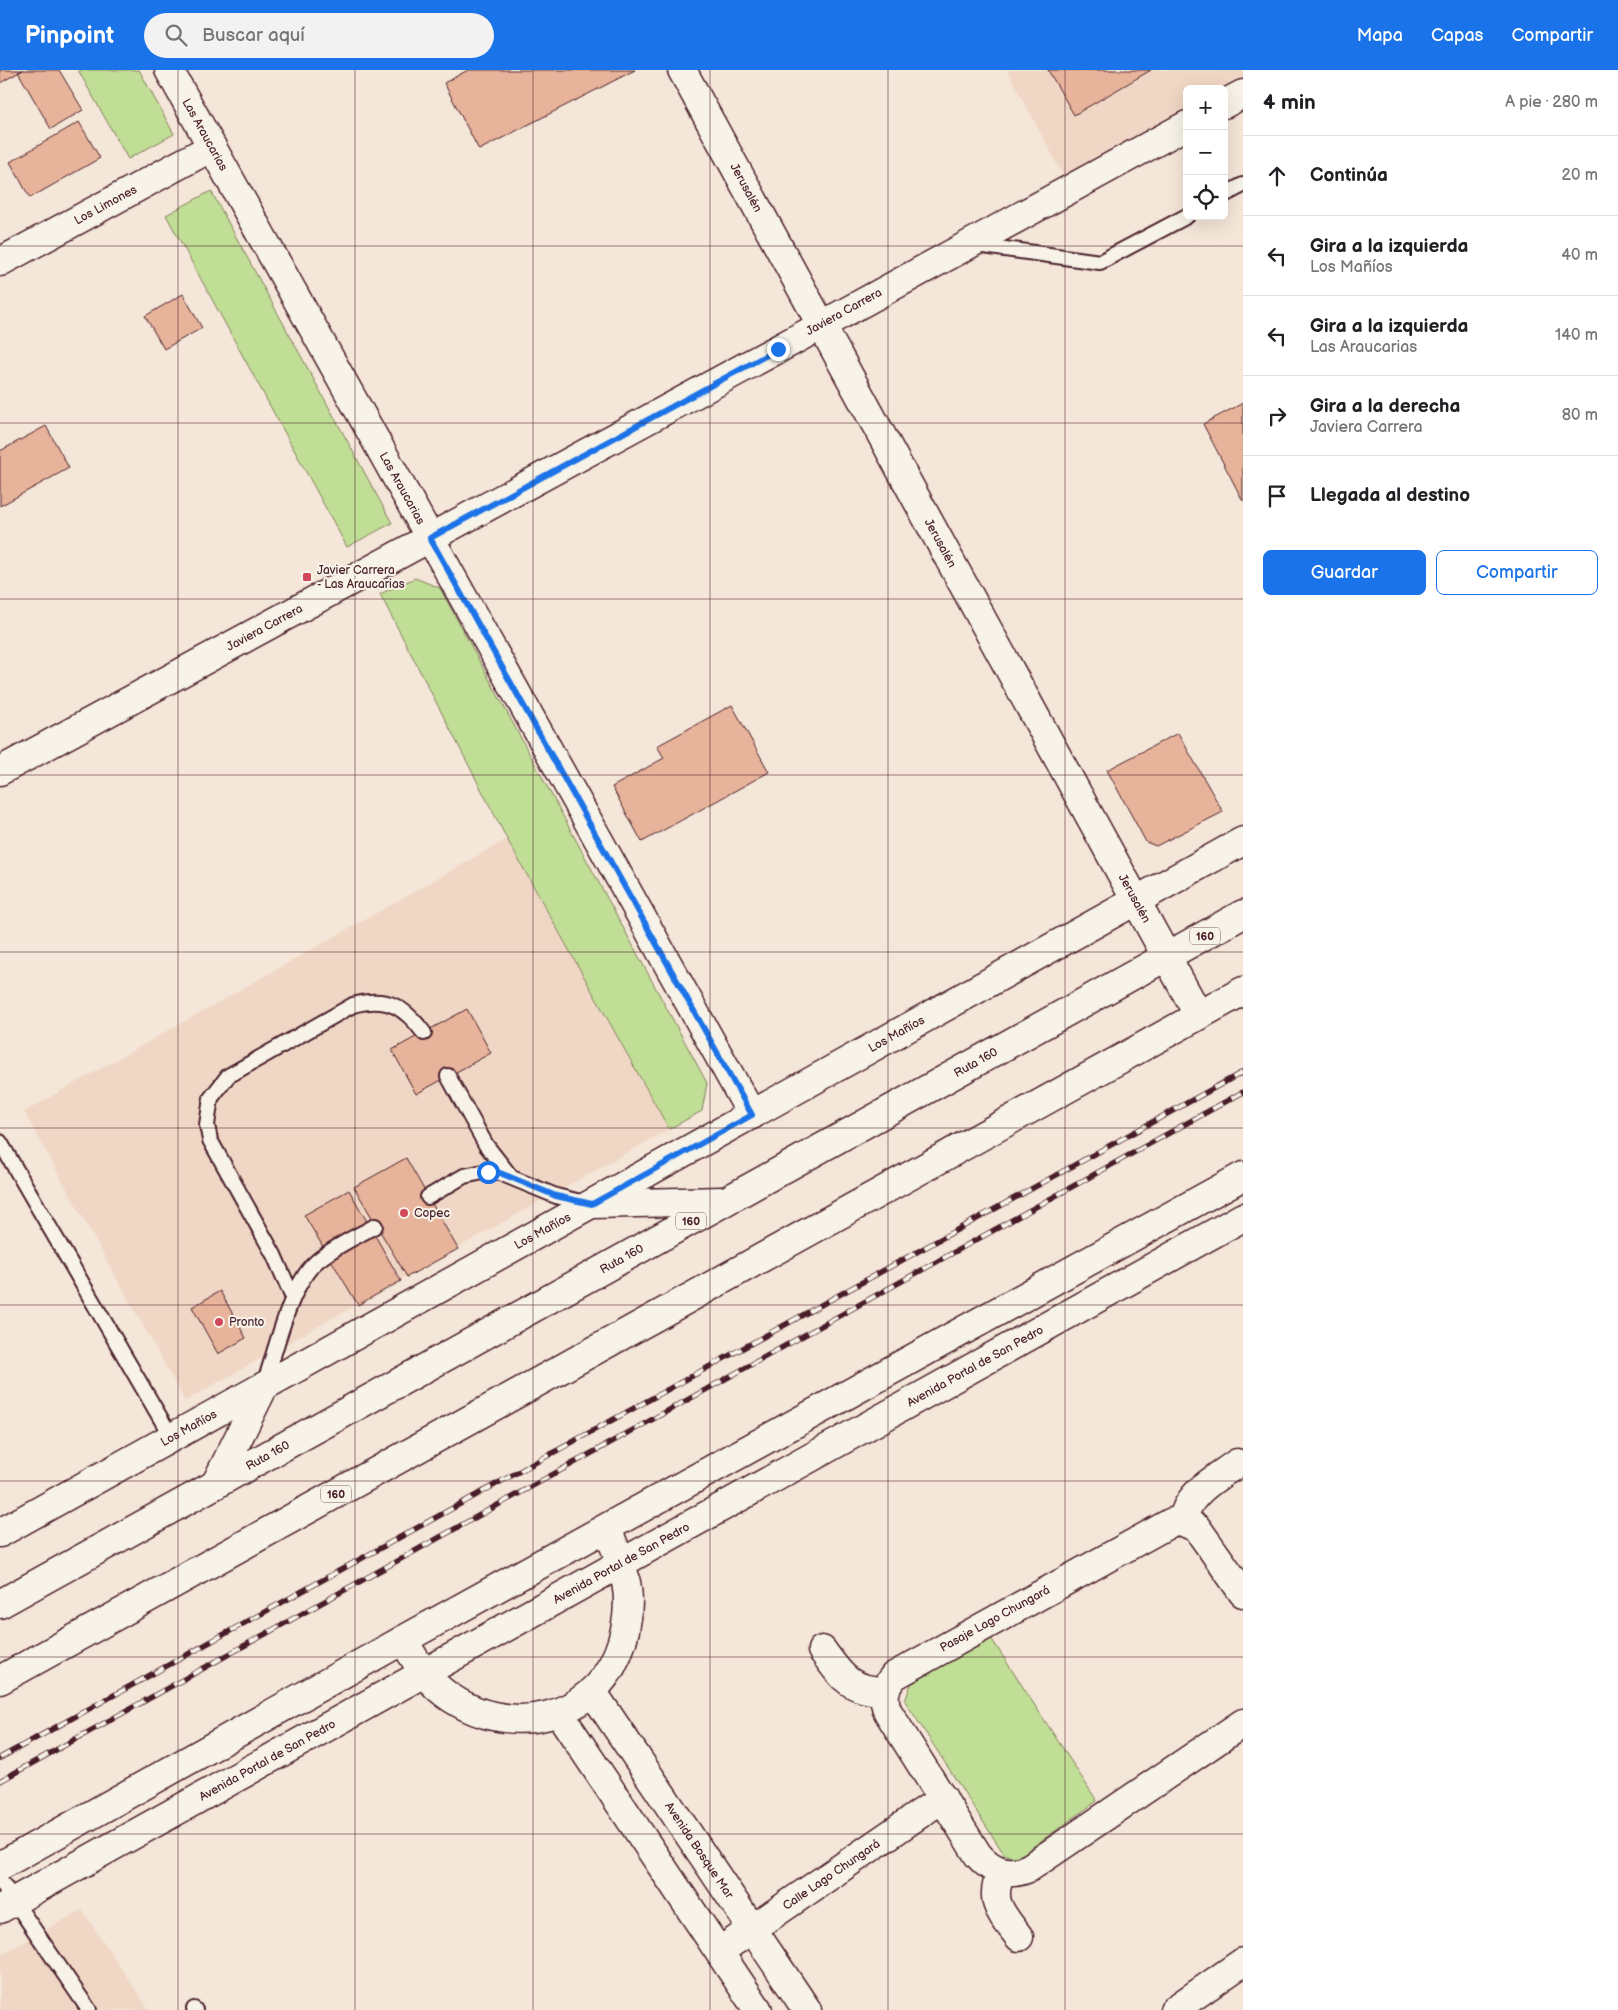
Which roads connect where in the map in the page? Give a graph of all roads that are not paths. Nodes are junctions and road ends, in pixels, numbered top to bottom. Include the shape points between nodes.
1 (169, 70) edge
2 (682, 70) edge
3 (1243, 94) edge
4 (1228, 102) edge
5 (1183, 127) edge
6 (212, 147) junction
7 (1243, 185) edge
8 (1228, 193) edge
9 (1183, 218) edge
10 (968, 244) junction
11 (0, 262) edge
12 (822, 325) junction
13 (430, 538) junction
14 (0, 771) edge
15 (1243, 841) edge
16 (1136, 900) junction
17 (1243, 914) edge
18 (1167, 957) junction
19 (1243, 991) edge
20 (1199, 1016) junction
21 (424, 1033) dead end
22 (448, 1076) dead end
23 (752, 1115) junction
24 (0, 1142) edge
25 (1243, 1176) edge
26 (511, 1178) junction
27 (428, 1197) dead end
28 (728, 1201) junction
29 (592, 1204) junction
30 (1243, 1217) edge
31 (375, 1226) dead end
32 (293, 1298) junction
33 (263, 1388) junction
34 (172, 1438) junction
35 (1237, 1463) dead end
36 (215, 1485) junction
37 (1183, 1522) junction
38 (607, 1529) junction
39 (0, 1533) edge
40 (621, 1562) junction
41 (1243, 1593) edge
42 (0, 1604) edge
43 (403, 1640) junction
44 (822, 1650) dead end
45 (424, 1673) junction
46 (0, 1680) edge
47 (885, 1690) junction
48 (592, 1691) junction
49 (559, 1713) junction
50 (1243, 1723) edge
51 (943, 1798) junction
52 (0, 1866) edge
53 (1002, 1872) junction
54 (5, 1896) edge
55 (753, 1929) junction
56 (1019, 1937) dead end
57 (720, 1952) junction
58 (1243, 1962) edge
59 (89, 2010) edge
60 (758, 2010) edge
61 (807, 2010) edge
62 (1174, 2010) edge

1 - 6 main road, Las Araucarias
2 - 12 main road, Jerusalén
3 - 4 main road
5 - 10 main road, Javiera Carrera
6 - 11 main road, Los Limones
6 - 13 main road, Las Araucarias
7 - 8 lane
9 - 10 lane via 1100,262
10 - 12 main road, Javiera Carrera
12 - 13 main road, Javiera Carrera
12 - 16 main road, Jerusalén
13 - 14 main road, Javiera Carrera
13 - 23 main road, Las Araucarias
15 - 16 main road, Los Mañíos
16 - 18 main road, Jerusalén
16 - 23 main road, Los Mañíos
17 - 18 main road, Ruta 160 / 160
18 - 20 main road, Jerusalén
18 - 28 main road, Ruta 160 / 160
19 - 20 main road, 160
20 - 46 main road, 160
21 - 32 lane via 412,1016 391,1004 366,1001 353,1005 228,1076 211,1098 207,1125 210,1140 278,1261
22 - 26 lane via 486,1145
23 - 29 main road, Los Mañíos
24 - 34 lane
25 - 38 main road
26 - 27 lane via 500,1173 476,1172
26 - 29 lane via 556,1196
28 - 29 main road
28 - 36 main road, Ruta 160 / 160
29 - 33 main road, Los Mañíos
30 - 40 main road, Avenida Portal de San Pedro
31 - 32 lane via 316,1262 306,1272
32 - 33 lane
33 - 34 main road, Los Mañíos
33 - 36 main road
34 - 39 main road, Los Mañíos
35 - 37 main road via 1192,1497
36 - 42 main road, Ruta 160 / 160
37 - 41 main road via 1197,1528
37 - 47 main road, Pasaje Lago Chungará via 1172,1522 1162,1527 901,1672
38 - 40 main road
38 - 43 main road
40 - 45 main road, Avenida Portal de San Pedro
40 - 48 main road via 628,1601 624,1632 607,1674
43 - 45 main road
43 - 52 main road
44 - 47 main road via 847,1681 861,1688
45 - 49 main road via 452,1698 487,1715 523,1719
45 - 54 main road, Avenida Portal de San Pedro
47 - 51 main road via 888,1712
48 - 49 main road via 575,1706
48 - 55 main road, Avenida Bosque Mar
49 - 57 main road
50 - 53 main road via 1028,1868 1020,1872
51 - 53 main road via 978,1854
51 - 55 main road, Calle Lago Chungará
53 - 56 main road via 997,1882 998,1909
54 - 59 lane
55 - 57 main road, Calle Lago Chungará
55 - 61 main road, Avenida Bosque Mar
57 - 60 main road
58 - 62 main road

